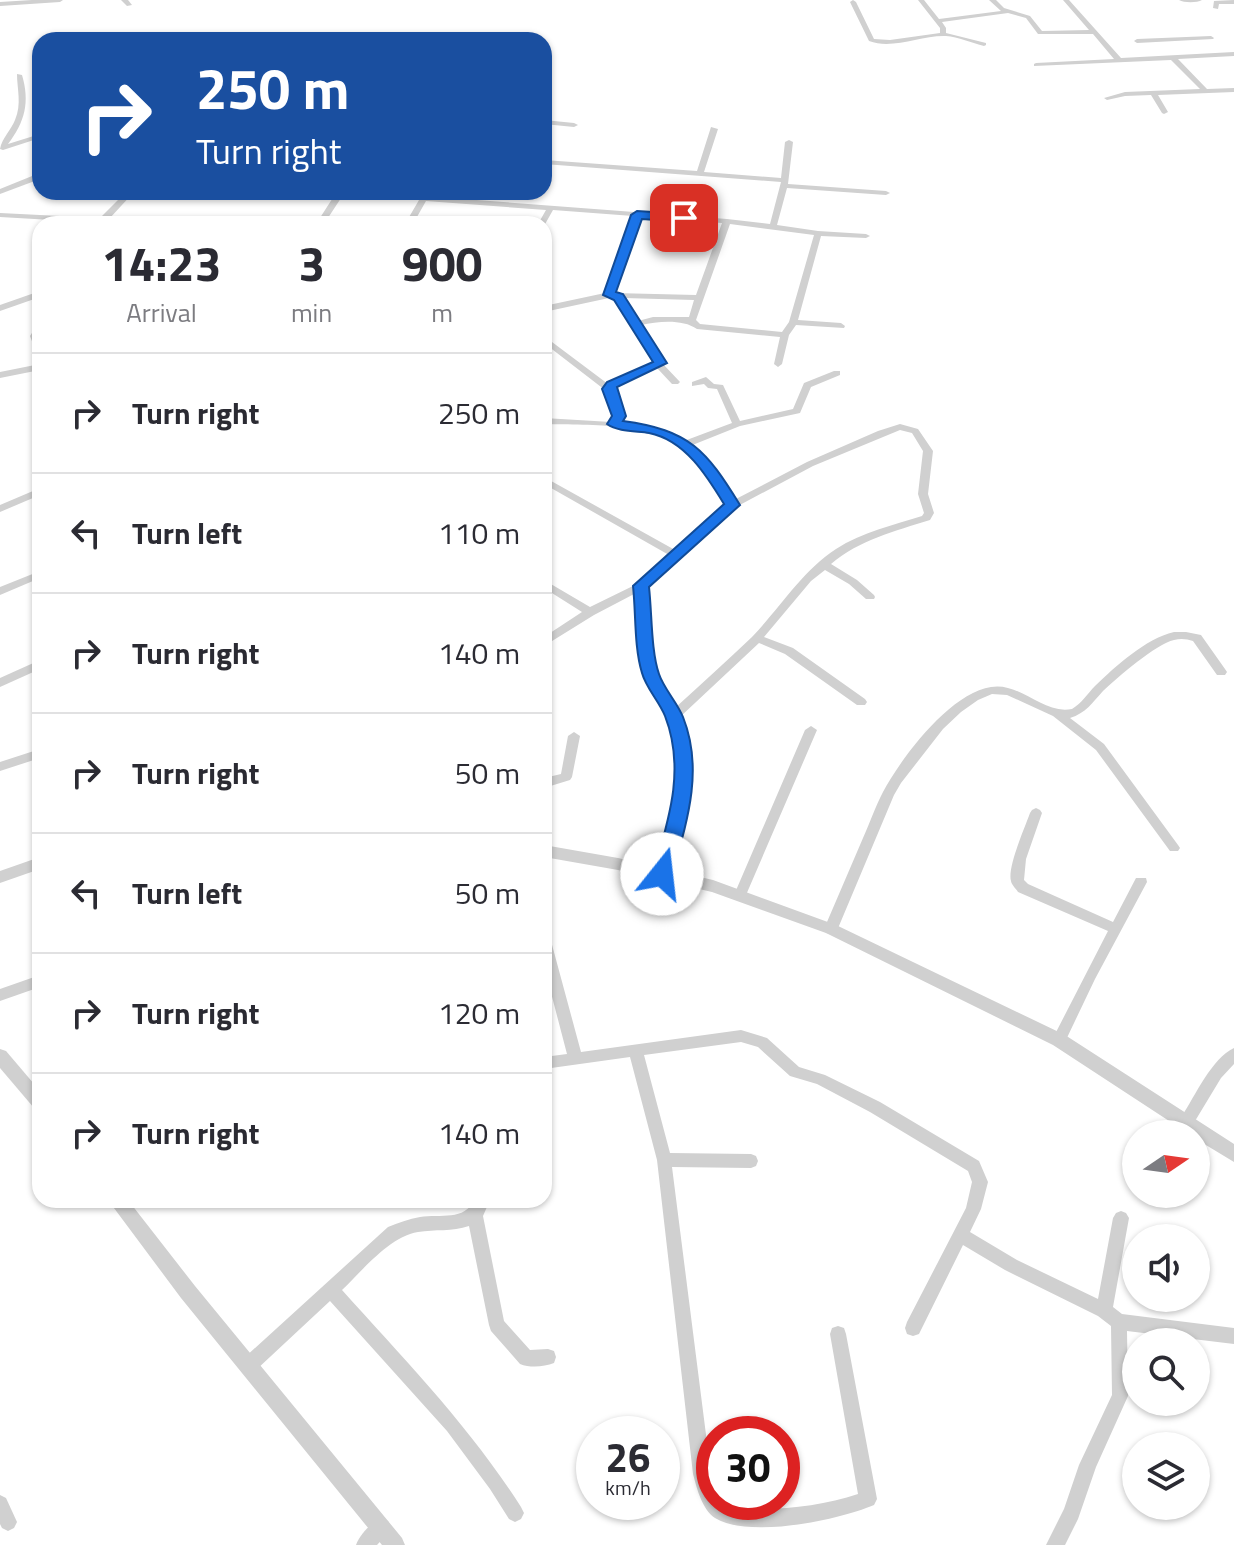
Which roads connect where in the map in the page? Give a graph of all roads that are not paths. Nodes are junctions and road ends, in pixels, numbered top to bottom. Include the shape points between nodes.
1 (60, 0) edge
2 (921, 0) edge
3 (992, 0) edge
4 (1066, 0) edge
5 (1182, 0) edge
6 (1199, 0) edge
7 (1207, 0) edge
8 (853, 2) dead end
9 (1234, 2) edge
10 (0, 4) edge
11 (1004, 11) junction
12 (937, 21) junction
13 (1095, 32) junction
14 (944, 34) junction
15 (1137, 41) dead end
16 (984, 44) dead end
17 (1231, 54) edge
18 (1172, 57) junction
19 (1119, 60) junction
20 (1036, 65) dead end
21 (19, 75) dead end
22 (1204, 89) junction
23 (1234, 90) edge
24 (1153, 93) junction
25 (1107, 98) dead end
26 (1164, 112) dead end
27 (552, 123) edge
28 (574, 125) dead end
29 (714, 129) dead end
30 (32, 138) edge
31 (789, 142) dead end
32 (2, 147) edge
33 (552, 163) edge
34 (700, 173) junction
35 (32, 179) edge
36 (784, 183) junction
37 (0, 192) edge
38 (886, 193) dead end
39 (122, 200) edge
40 (449, 200) edge
41 (501, 200) edge
42 (499, 204) junction
43 (550, 209) junction
44 (0, 215) edge
45 (637, 215) junction
46 (107, 216) edge
47 (546, 216) edge
48 (32, 217) edge
49 (727, 221) junction
50 (773, 227) junction
51 (818, 233) junction
52 (866, 236) dead end
53 (614, 296) junction
54 (32, 297) edge
55 (699, 298) junction
56 (0, 308) edge
57 (552, 308) edge
58 (692, 320) junction
59 (793, 322) junction
60 (636, 324) junction
61 (841, 326) dead end
62 (785, 335) junction
63 (552, 345) edge
64 (778, 364) dead end
65 (659, 365) junction
66 (32, 369) edge
67 (837, 373) dead end
68 (0, 375) edge
69 (675, 382) dead end
70 (695, 384) dead end
71 (609, 389) junction
72 (552, 421) edge
73 (615, 424) junction
74 (737, 424) junction
75 (685, 444) junction
76 (552, 485) edge
77 (32, 495) edge
78 (732, 505) junction
79 (0, 509) edge
80 (675, 554) junction
81 (823, 564) junction
82 (32, 577) edge
83 (641, 586) junction
84 (552, 588) edge
85 (0, 591) edge
86 (870, 597) dead end
87 (590, 612) junction
88 (552, 637) edge
89 (757, 638) junction
90 (32, 668) edge
91 (1221, 672) dead end
92 (0, 683) edge
93 (861, 702) dead end
94 (1057, 714) junction
95 (674, 716) junction
96 (811, 730) dead end
97 (574, 736) dead end
98 (32, 756) edge
99 (0, 767) edge
100 (552, 781) edge
101 (1036, 813) dead end
102 (1174, 848) dead end
103 (552, 853) edge
104 (32, 866) edge
105 (662, 874) junction
106 (0, 877) edge
107 (1141, 882) dead end
108 (740, 895) junction
109 (831, 929) junction
110 (1116, 929) junction
111 (552, 971) edge
112 (32, 984) edge
113 (0, 995) edge
114 (1059, 1040) junction
115 (636, 1053) junction
116 (1234, 1054) edge
117 (0, 1056) edge
118 (576, 1060) junction
119 (552, 1062) edge
120 (32, 1094) edge
121 (1185, 1120) edge
122 (1188, 1120) edge
123 (1210, 1137) edge
124 (1234, 1154) edge
125 (664, 1160) junction
126 (751, 1161) dead end
127 (123, 1208) edge
128 (478, 1208) edge
129 (479, 1208) edge
130 (1121, 1218) dead end
131 (959, 1234) junction
132 (332, 1291) junction
133 (1104, 1310) junction
134 (1119, 1322) junction
135 (913, 1328) dead end
136 (838, 1334) dead end
137 (1234, 1336) edge
138 (548, 1357) dead end
139 (250, 1364) junction
140 (0, 1504) edge
141 (515, 1513) dead end
142 (8, 1522) dead end
143 (382, 1527) junction
144 (365, 1545) edge
145 (395, 1545) edge
146 (1055, 1545) edge

1 - 10 street
2 - 12 street
3 - 11 street
4 - 13 street
5 - 6 street
7 - 9 street via 1216,5
8 - 14 street via 872,41
11 - 12 street
11 - 13 street via 1028,17 1040,33
12 - 14 street
13 - 19 street
14 - 16 street
15 - 17 street via 1209,36
17 - 18 street
18 - 19 street
18 - 22 street
19 - 20 street
21 - 32 street via 22,116
22 - 23 street
22 - 24 street
24 - 25 street
24 - 26 street
27 - 28 street
29 - 34 street
30 - 32 street
31 - 36 street
33 - 34 street
34 - 36 street
35 - 37 street
36 - 38 street
36 - 50 street
39 - 46 street
40 - 42 street
41 - 42 street
42 - 43 street
43 - 45 street
43 - 47 street
44 - 48 street
45 - 49 street
45 - 53 street
49 - 50 street
49 - 55 street
50 - 51 street
51 - 52 street
51 - 59 street
53 - 55 street
53 - 57 street
53 - 60 street
54 - 56 street
55 - 58 street
58 - 60 street
58 - 62 street via 697,326
59 - 61 street
59 - 62 street
60 - 65 street
62 - 64 street
63 - 71 street
65 - 69 street
65 - 71 street
66 - 68 street
67 - 74 street via 807,385 797,411
70 - 74 street via 706,380 720,387
71 - 73 street via 619,416
72 - 73 street
73 - 75 street via 657,430
74 - 75 street
75 - 78 street via 710,469
76 - 80 street
77 - 79 street
78 - 80 street
78 - 81 street via 881,433 900,427 915,431 928,451 926,518 870,536
80 - 83 street
81 - 86 street
81 - 89 street
82 - 85 street
83 - 87 street
83 - 95 street via 650,673
84 - 87 street
87 - 88 street
89 - 93 street via 789,651
89 - 95 street
90 - 92 street
91 - 94 street via 1197,638 1166,639 1116,675 1082,709
94 - 102 street via 1100,747
94 - 109 street via 1006,690 981,691 923,741 888,794
95 - 105 street via 685,779
96 - 108 street
97 - 100 street via 566,777
98 - 99 street
101 - 110 street via 1017,881
103 - 105 street
104 - 106 street
105 - 108 street
107 - 110 street via 1128,915
108 - 109 street
109 - 114 street
110 - 114 street
111 - 118 street
112 - 113 street
114 - 121 street
115 - 118 street
115 - 125 street
115 - 131 street via 741,1036 762,1042 795,1072 875,1107 974,1166 980,1182
116 - 122 street
117 - 120 street
118 - 119 street
123 - 124 street
125 - 126 street
125 - 136 street via 702,1474 710,1501 723,1513 741,1518 841,1510 868,1499
127 - 139 street
128 - 132 street via 462,1222 393,1232
129 - 138 street via 497,1325 526,1358
130 - 133 street
131 - 133 street
131 - 135 street
132 - 139 street
132 - 141 street via 456,1431
133 - 134 street
134 - 137 street
134 - 146 street via 1120,1396
139 - 143 street
140 - 142 street
143 - 144 street
143 - 145 street

